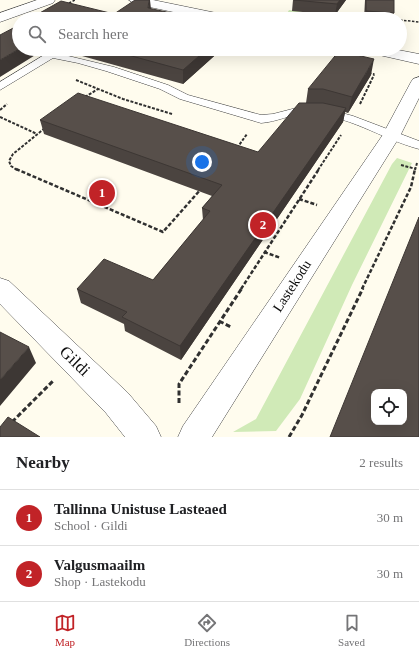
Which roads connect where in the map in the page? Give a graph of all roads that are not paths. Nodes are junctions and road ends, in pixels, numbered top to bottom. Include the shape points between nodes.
1 (135, 0) edge
2 (50, 2) edge
3 (19, 12) edge
4 (192, 12) edge
5 (12, 14) edge
6 (0, 18) edge
7 (50, 56) edge
8 (68, 56) edge
9 (405, 56) edge
10 (419, 59) edge
11 (419, 82) edge
12 (0, 87) edge
13 (391, 136) junction
14 (419, 145) edge
15 (0, 288) edge
16 (145, 437) edge
17 (194, 437) edge

1 - 4 street
2 - 3 street
5 - 6 street
7 - 12 lane
8 - 13 lane via 164,87 184,97 261,119 271,120 305,110 324,112 353,120
9 - 10 street
11 - 13 street, Lastekodu
13 - 14 lane
13 - 17 street, Lastekodu
15 - 16 street, Gildi via 117,402

